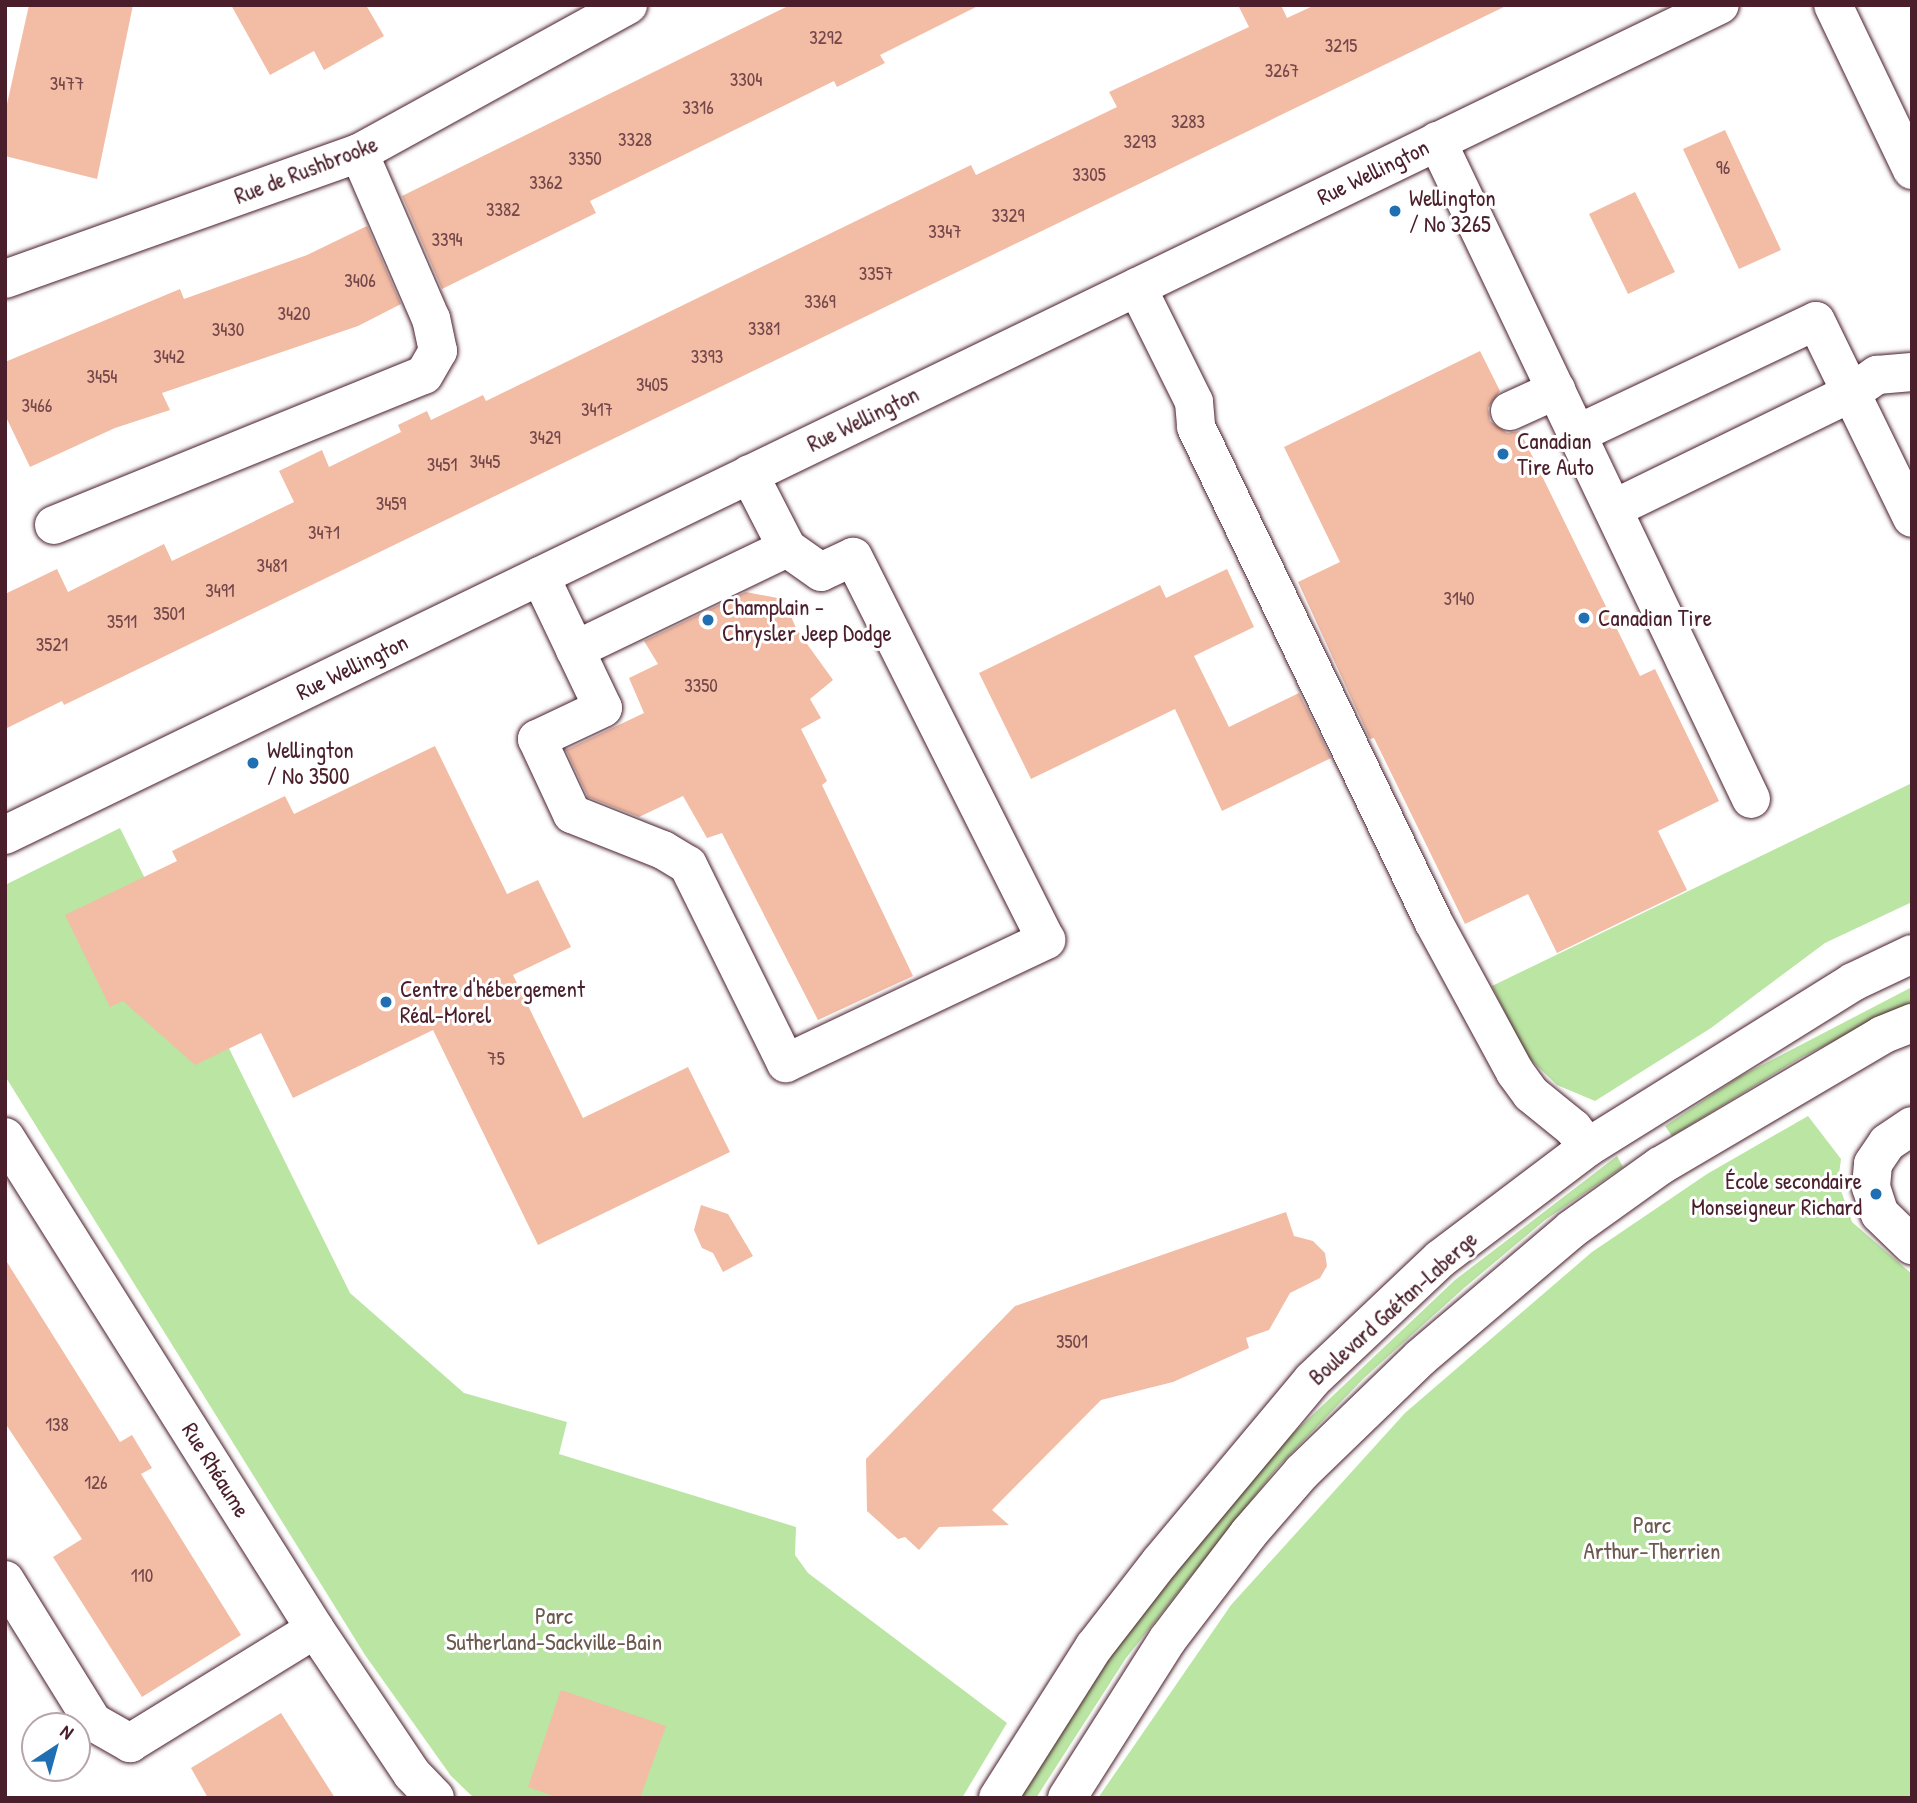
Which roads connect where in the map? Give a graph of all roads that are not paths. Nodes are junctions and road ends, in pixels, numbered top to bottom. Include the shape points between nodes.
1 (628, 5) edge
2 (1720, 5) edge
3 (1833, 5) edge
4 (1437, 141) junction
5 (359, 153) junction
6 (1912, 170) edge
7 (5, 279) edge
8 (1137, 287) junction
9 (1912, 372) edge
10 (1556, 390) junction
11 (1851, 393) junction
12 (1510, 411) dead end
13 (1577, 434) junction
14 (749, 474) junction
15 (1613, 509) junction
16 (1912, 518) edge
17 (54, 525) dead end
18 (787, 548) junction
19 (540, 576) junction
20 (575, 650) junction
21 (1751, 799) dead end
22 (5, 835) edge
23 (1912, 954) edge
24 (1912, 1023) edge
25 (1629, 1121) junction
26 (1912, 1126) edge
27 (8, 1147) edge
28 (1588, 1147) junction
29 (1661, 1166) junction
30 (1912, 1245) edge
31 (5, 1580) edge
32 (315, 1629) junction
33 (435, 1798) edge
34 (998, 1798) edge
35 (1067, 1798) edge

1 - 5 main road, Rue de Rushbrooke
2 - 4 main road, Rue Wellington
3 - 6 main road
4 - 8 main road, Rue Wellington
4 - 10 main road
5 - 7 main road, Rue de Rushbrooke
5 - 17 main road via 431,319 438,351 424,375
8 - 14 main road, Rue Wellington
8 - 28 main road via 1194,402 1196,427 1433,921 1515,1072 1531,1094 1573,1128
9 - 11 main road via 1877,375
10 - 12 main road
10 - 13 main road
11 - 13 main road via 1816,321
11 - 15 main road
11 - 16 main road
13 - 15 main road
14 - 18 main road
14 - 19 main road, Rue Wellington
15 - 21 main road
18 - 20 main road
18 - 20 main road via 821,572 853,557 1046,940 786,1063 688,865 663,850 572,814 537,739 603,708
19 - 20 main road
19 - 22 main road, Rue Wellington
23 - 25 main road, Boulevard Gaétan-Laberge via 1853,982
24 - 29 main road via 1882,1035
25 - 28 main road, Boulevard Gaétan-Laberge
25 - 29 main road
26 - 30 main road via 1887,1143 1873,1164 1871,1187 1880,1214
27 - 32 main road, Rue Rhéaume
28 - 34 main road, Boulevard Gaétan-Laberge via 1440,1259 1312,1380 1094,1647
29 - 35 main road via 1572,1229 1459,1322 1302,1472 1168,1639
31 - 32 main road via 93,1722 130,1743
32 - 33 main road, Rue Rhéaume via 412,1774

